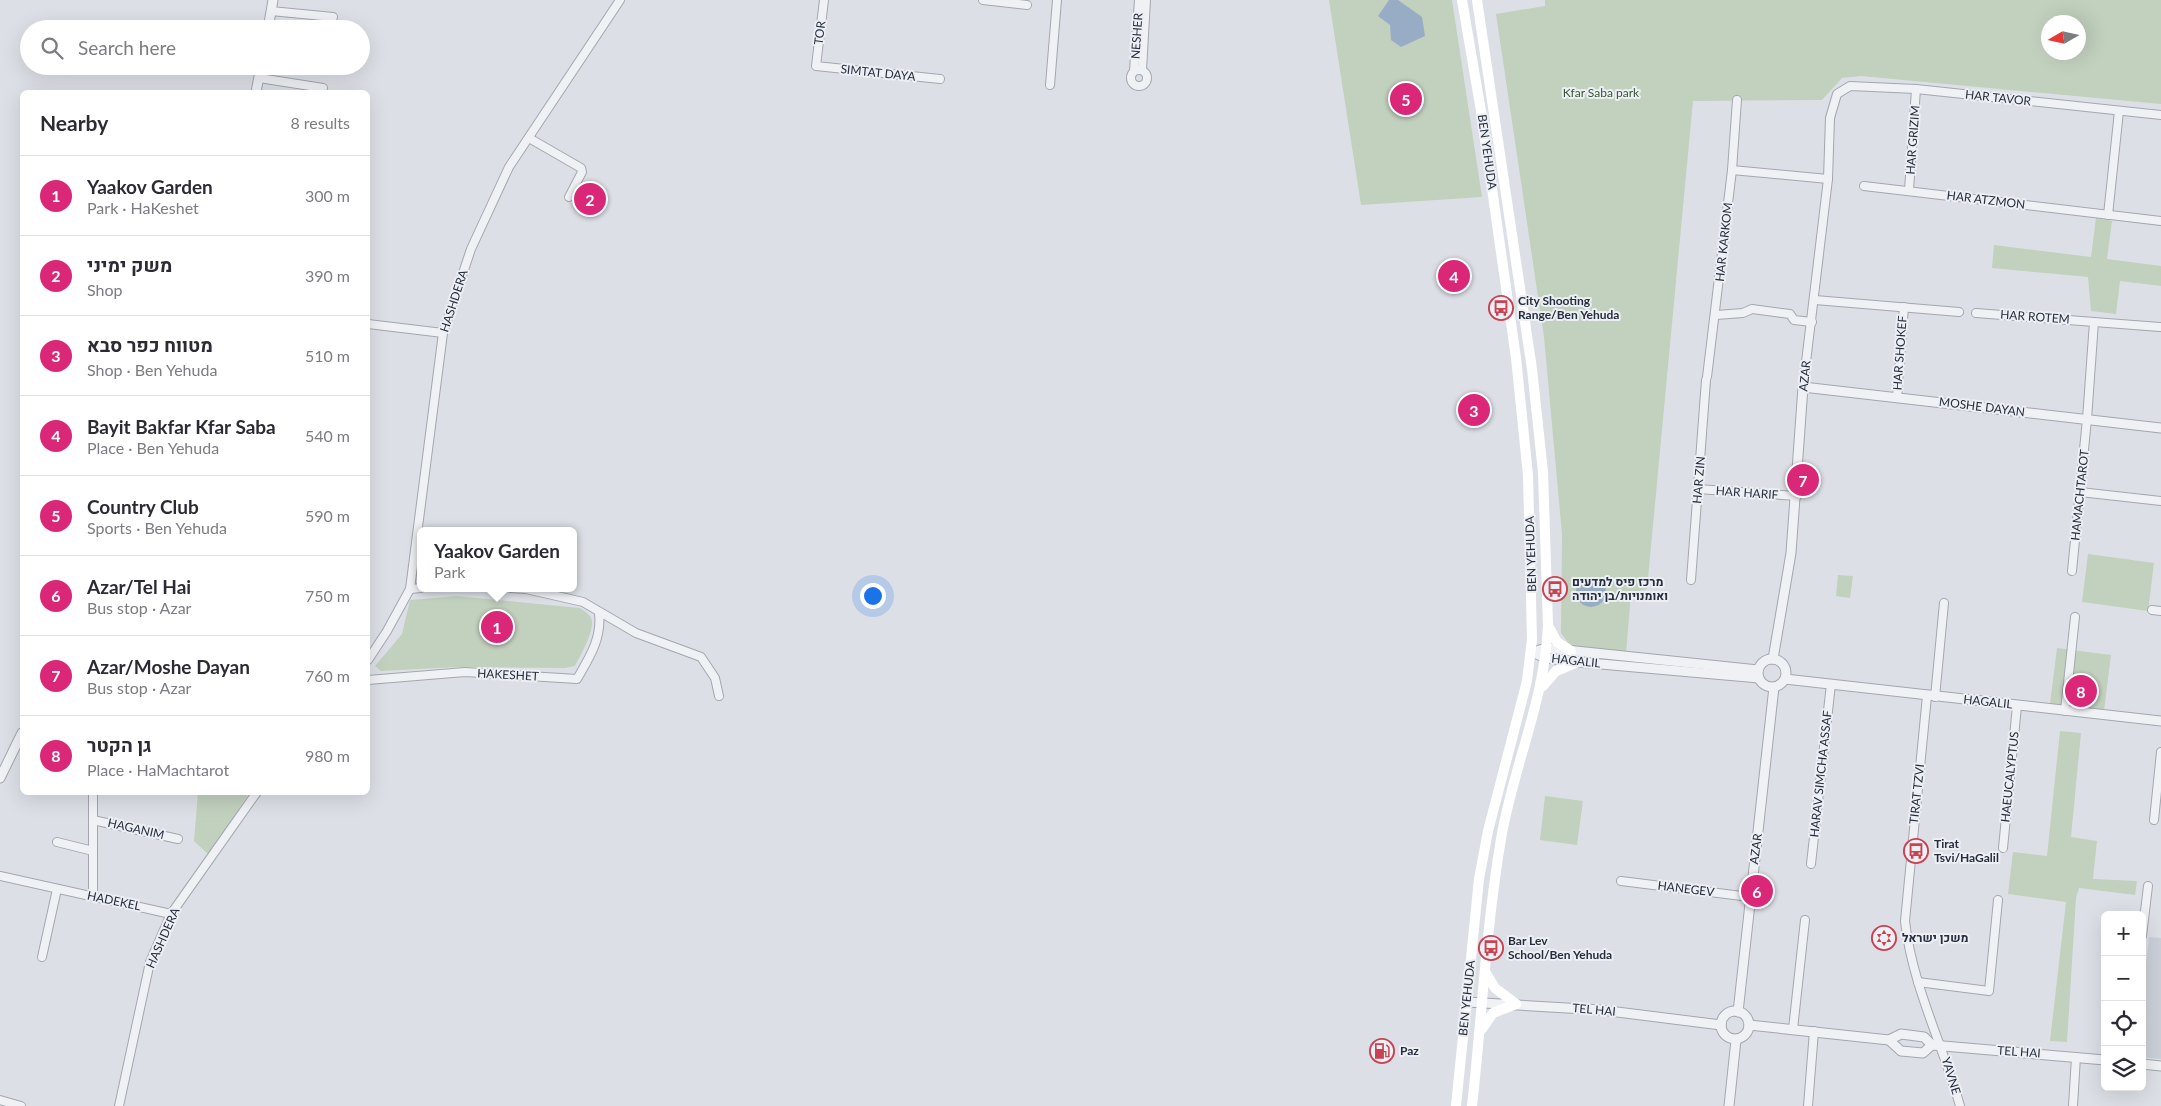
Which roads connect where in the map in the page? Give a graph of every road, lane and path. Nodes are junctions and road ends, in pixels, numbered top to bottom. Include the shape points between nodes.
1 (273, 0) edge
2 (620, 0) edge
3 (824, 0) edge
4 (982, 0) edge
5 (1057, 0) edge
6 (1139, 0) edge
7 (1146, 0) edge
8 (1462, 0) edge
9 (1477, 0) edge
10 (1026, 5) dead end
11 (271, 11) junction
12 (333, 17) dead end
13 (270, 20) edge
14 (816, 66) joint
15 (260, 75) edge
16 (259, 78) junction
17 (940, 79) dead end
18 (1050, 85) dead end
19 (322, 88) dead end
20 (1916, 89) junction
21 (256, 90) edge
22 (1837, 94) joint
23 (1737, 100) dead end
24 (2119, 111) junction
25 (2161, 115) edge
26 (529, 138) junction
27 (1732, 170) junction
28 (1828, 178) junction
29 (1864, 186) dead end
30 (1909, 190) junction
31 (569, 197) dead end
32 (2108, 215) junction
33 (2161, 221) edge
34 (1815, 300) junction
35 (1904, 308) junction
36 (1959, 312) dead end
37 (1976, 313) dead end
38 (1716, 315) junction
39 (1812, 322) junction
40 (2094, 322) junction
41 (370, 324) edge
42 (2160, 327) edge
43 (443, 333) junction
44 (1803, 387) junction
45 (1897, 398) junction
46 (2087, 419) junction
47 (2161, 428) edge
48 (1698, 489) junction
49 (2080, 492) junction
50 (1797, 496) junction
51 (2161, 500) edge
52 (418, 527) edge
53 (417, 535) edge
54 (2072, 571) dead end
55 (1691, 580) dead end
56 (417, 588) edge
57 (410, 589) junction
58 (539, 592) edge
59 (1944, 603) dead end
60 (2152, 610) dead end
61 (2161, 611) edge
62 (599, 613) junction
63 (2075, 618) dead end
64 (1548, 625) junction
65 (1571, 651) junction
66 (1532, 652) junction
67 (1547, 653) junction
68 (370, 657) edge
69 (1773, 659) junction
70 (1578, 662) junction
71 (1758, 674) junction
72 (1785, 679) junction
73 (370, 680) edge
74 (1831, 684) junction
75 (1774, 687) junction
76 (1541, 689) junction
77 (719, 696) dead end
78 (1931, 696) junction
79 (2017, 706) junction
80 (2065, 711) junction
81 (2161, 721) edge
82 (20, 737) edge
83 (2161, 752) edge
84 (0, 778) edge
85 (93, 795) edge
86 (256, 795) edge
87 (93, 820) junction
88 (2154, 820) dead end
89 (178, 839) dead end
90 (57, 842) dead end
91 (2003, 848) dead end
92 (93, 851) junction
93 (1811, 864) dead end
94 (0, 876) edge
95 (1621, 881) dead end
96 (2148, 886) dead end
97 (57, 889) junction
98 (93, 896) junction
99 (1750, 897) junction
100 (1998, 900) dead end
101 (2145, 911) edge
102 (171, 914) junction
103 (1805, 920) dead end
104 (42, 956) dead end
105 (1485, 973) junction
106 (1918, 982) junction
107 (1467, 1002) junction
108 (1483, 1002) junction
109 (1516, 1004) junction
110 (1738, 1012) junction
111 (1721, 1025) junction
112 (1749, 1025) junction
113 (1793, 1029) junction
114 (1814, 1031) junction
115 (1480, 1034) junction
116 (1736, 1040) junction
117 (1889, 1040) junction
118 (1937, 1046) junction
119 (2076, 1057) junction
120 (2101, 1060) edge
121 (2146, 1064) edge
122 (2161, 1066) edge
123 (0, 1100) edge
124 (21, 1106) edge
125 (119, 1106) edge
126 (1456, 1106) edge
127 (1472, 1106) edge
128 (1729, 1106) edge
129 (1808, 1106) edge
130 (1960, 1106) edge
131 (2073, 1106) edge

1 - 11 street
2 - 26 street, HASHDERA
3 - 14 street, TOR
4 - 10 street
5 - 18 street
6 - 7 street, NESHER via 1138,71
8 - 66 main road, BEN YEHUDA via 1516,358 1528,475
9 - 64 main road, BEN YEHUDA via 1532,369 1542,472
11 - 12 street
11 - 13 street
14 - 17 street, SIMTAT DAYA
15 - 16 street
16 - 19 street
16 - 21 street
20 - 22 street, HAR TAVOR via 1850,86
20 - 24 street, HAR TAVOR
20 - 30 street, HAR GRIZIM
22 - 28 street, AZAR via 1830,118
23 - 27 street, HAR KARKOM
24 - 25 street, HAR TAVOR
24 - 32 street
26 - 31 street via 582,168
26 - 43 street, HASHDERA via 509,167 471,249
27 - 28 street
27 - 38 street, HAR KARKOM
28 - 34 street, AZAR
29 - 30 street, HAR ATZMON
30 - 32 street, HAR ATZMON
32 - 33 street, HAR ATZMON
34 - 35 street, HAR SHOKEF
34 - 39 street, AZAR
35 - 36 street, HAR SHOKEF
35 - 45 street, HAR SHOKEF
37 - 40 street, HAR ROTEM
38 - 39 street via 1752,309 1790,314 1794,320
38 - 48 street, HAR ZIN
39 - 44 street, AZAR
40 - 42 street, HAR ROTEM
40 - 46 street
41 - 43 street
43 - 52 street, HASHDERA
44 - 45 street, MOSHE DAYAN
44 - 50 street, AZAR
45 - 46 street, MOSHE DAYAN
46 - 47 street, MOSHE DAYAN
46 - 49 street, HAMACHTAROT
48 - 50 street, HAR HARIF
48 - 55 street, HAR ZIN
49 - 51 street
49 - 54 street, HAMACHTAROT
50 - 69 street, AZAR via 1784,604
53 - 57 street, HASHDERA
56 - 57 street
57 - 68 street, HASHDERA
58 - 62 street via 583,602
59 - 78 street, TIRAT TZVI
60 - 61 street
62 - 73 street, HAKESHET via 595,648 577,679 465,672
62 - 77 street via 701,658 715,678
63 - 80 street
64 - 65 main road via 1557,642
64 - 67 main road, BEN YEHUDA
65 - 67 street, HAGALIL
65 - 71 street, HAGALIL
66 - 67 street, HAGALIL
66 - 107 main road, BEN YEHUDA via 1479,878
67 - 70 street, HAGALIL
67 - 76 main road, BEN YEHUDA
69 - 71 street via 1765,660
69 - 72 street via 1784,666
70 - 71 street, HAGALIL
70 - 76 main road via 1550,675
71 - 75 street via 1763,685
72 - 74 street, HAGALIL
72 - 75 street
74 - 78 street, HAGALIL
74 - 93 street, HARAV SIMCHA ASSAF
75 - 99 street, AZAR
76 - 105 main road, BEN YEHUDA via 1502,837
78 - 79 street, HAGALIL
78 - 106 street, TIRAT TZVI via 1905,914 1907,939
79 - 80 street, HAGALIL
79 - 91 street, HAEUCALYPTUS
80 - 81 street, HAGALIL
82 - 84 street
83 - 88 street
85 - 87 street, HAGANIM
86 - 102 street, HASHDERA
87 - 89 street, HAGANIM
87 - 92 street, HAGANIM
90 - 92 street
92 - 98 street, HAGANIM
94 - 97 street, HADEKEL
95 - 99 street, HANEGEV
96 - 101 street
97 - 98 street, HADEKEL
97 - 104 street
98 - 102 street, HADEKEL
99 - 110 street, AZAR
100 - 106 street via 1989,990
102 - 125 street, HASHDERA via 150,962
103 - 113 street
105 - 108 main road, BEN YEHUDA
105 - 109 main road via 1494,988
106 - 118 street, TIRAT TZVI
107 - 108 street, TEL HAI
107 - 126 main road, BEN YEHUDA
108 - 109 street, TEL HAI
108 - 115 main road, BEN YEHUDA
109 - 111 street, TEL HAI via 1601,1010
109 - 115 main road via 1493,1013
110 - 111 street via 1728,1013
110 - 112 street via 1746,1016
111 - 116 street via 1724,1034
112 - 113 street, TEL HAI
112 - 116 street via 1744,1036
113 - 114 street, TEL HAI
114 - 117 street, TEL HAI
114 - 129 street
115 - 127 main road, BEN YEHUDA
116 - 128 street
117 - 118 street, TEL HAI via 1901,1034 1924,1036
117 - 118 street, TEL HAI via 1901,1051 1923,1053
118 - 119 street, TEL HAI
118 - 130 street, YAVNE
119 - 120 street, TEL HAI
119 - 131 street
121 - 122 street
123 - 124 street

